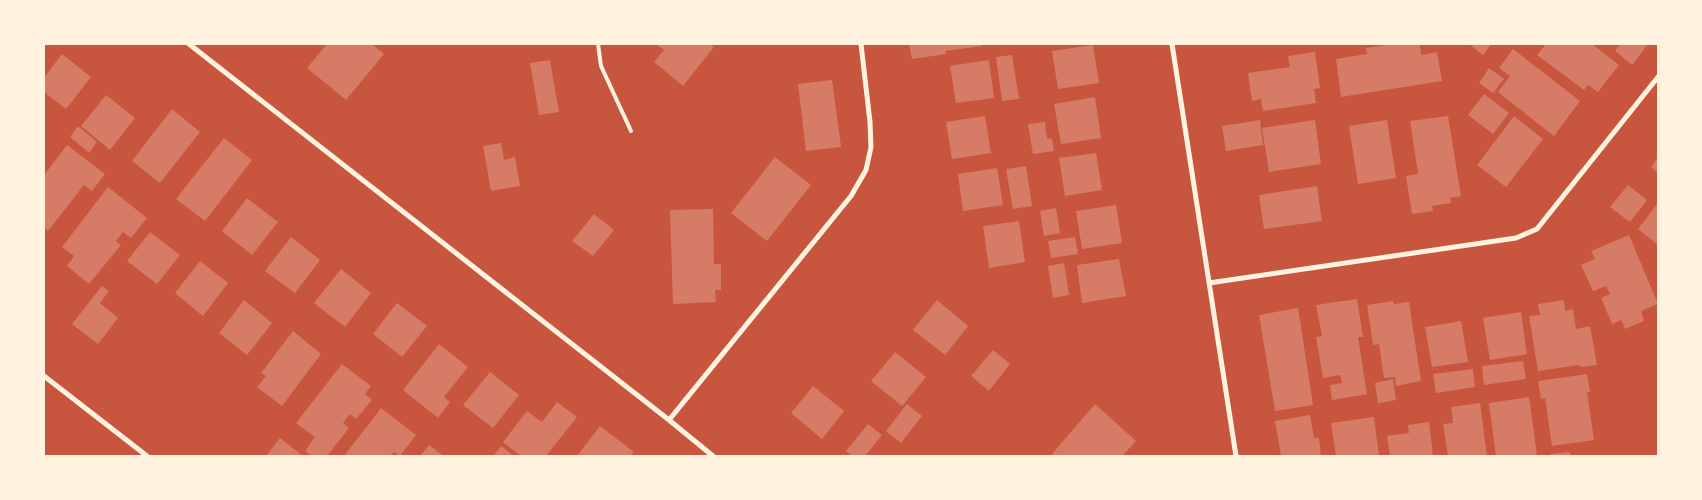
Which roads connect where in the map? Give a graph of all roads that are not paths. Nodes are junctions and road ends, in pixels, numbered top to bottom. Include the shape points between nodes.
1 (189, 44) edge
2 (598, 44) edge
3 (861, 44) edge
4 (1172, 44) edge
5 (1658, 77) edge
6 (631, 131) dead end
7 (1209, 283) junction
8 (44, 376) edge
9 (669, 420) junction
10 (147, 456) edge
11 (713, 456) edge
12 (1236, 456) edge

1 - 9 street
2 - 6 lane via 601,66
3 - 9 street via 871,147 866,170 851,196
4 - 7 street
5 - 7 street via 1536,229 1516,238
7 - 12 street
8 - 10 street
9 - 11 street

